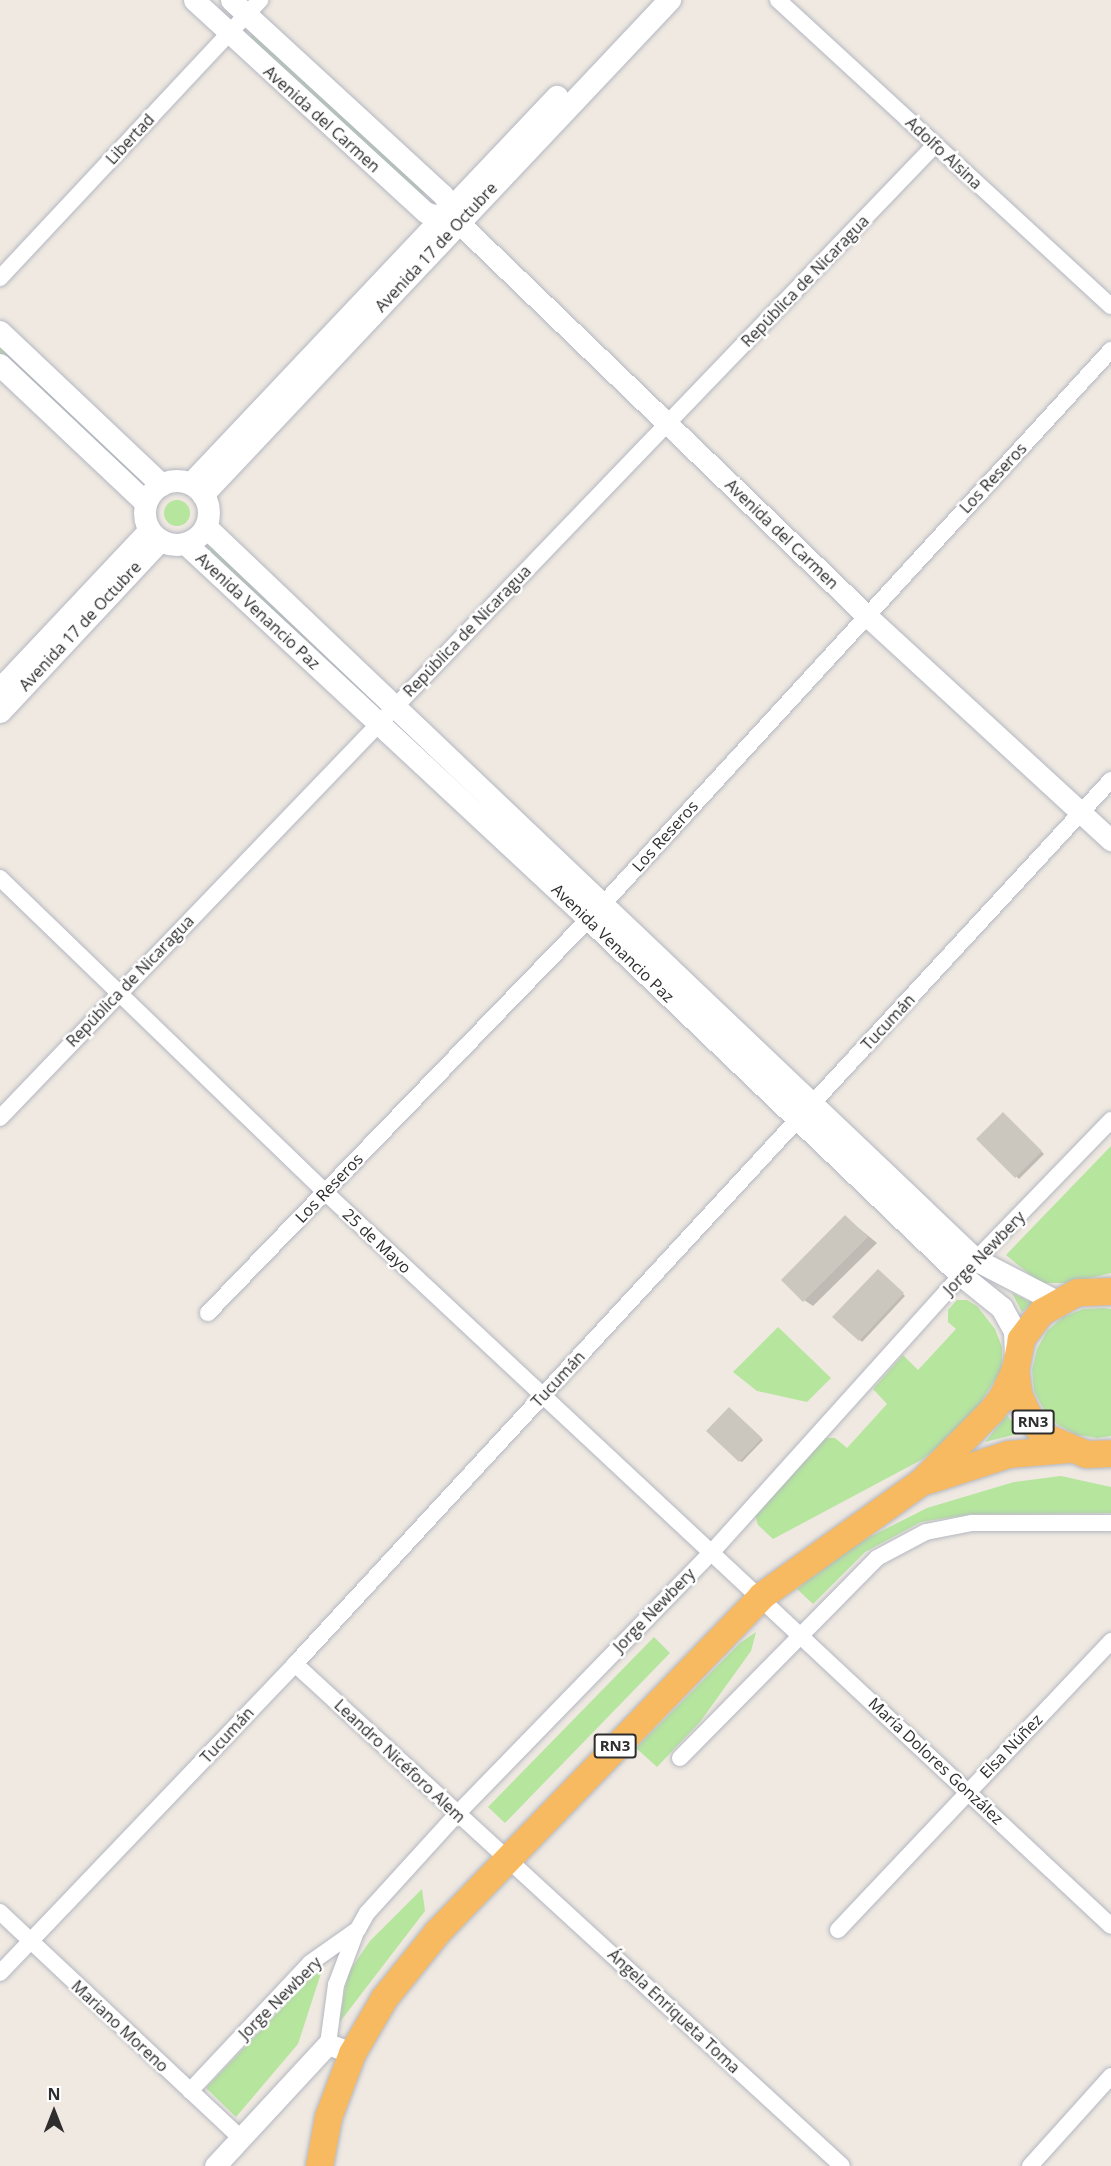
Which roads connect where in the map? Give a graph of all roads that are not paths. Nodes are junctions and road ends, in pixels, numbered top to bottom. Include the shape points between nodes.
1 (194, 0) edge
2 (231, 0) edge
3 (649, 0) edge
4 (670, 0) edge
5 (778, 0) edge
6 (253, 7) edge
7 (229, 33) junction
8 (935, 145) junction
9 (450, 216) junction
10 (0, 278) edge
11 (1111, 306) edge
12 (0, 332) edge
13 (1111, 350) edge
14 (0, 365) edge
15 (669, 423) junction
16 (162, 485) junction
17 (197, 490) junction
18 (146, 503) junction
19 (206, 526) junction
20 (155, 535) junction
21 (186, 544) junction
22 (866, 615) junction
23 (0, 688) edge
24 (394, 706) junction
25 (0, 712) edge
26 (378, 722) junction
27 (1111, 780) edge
28 (1081, 813) junction
29 (1111, 840) edge
30 (0, 878) edge
31 (605, 902) junction
32 (589, 919) junction
33 (119, 991) junction
34 (806, 1111) junction
35 (0, 1118) edge
36 (1111, 1120) edge
37 (325, 1192) junction
38 (969, 1268) junction
39 (1108, 1288) edge
40 (1054, 1301) junction
41 (208, 1313) dead end
42 (1016, 1362) junction
43 (543, 1396) junction
44 (1069, 1449) junction
45 (1108, 1454) edge
46 (921, 1482) junction
47 (1111, 1523) edge
48 (712, 1552) junction
49 (761, 1596) junction
50 (800, 1634) junction
51 (1111, 1641) edge
52 (295, 1664) junction
53 (680, 1758) dead end
54 (967, 1791) junction
55 (457, 1814) junction
56 (507, 1856) junction
57 (0, 1912) edge
58 (1111, 1926) edge
59 (358, 1929) junction
60 (838, 1930) dead end
61 (32, 1942) junction
62 (0, 1973) edge
63 (340, 2048) junction
64 (1111, 2076) edge
65 (190, 2091) junction
66 (242, 2139) junction
67 (215, 2166) edge
68 (319, 2166) edge
69 (842, 2166) edge
70 (1030, 2166) edge

1 - 7 street, Avenida del Carmen
2 - 6 street, Avenida del Carmen
3 - 9 main road, Avenida 17 de Octubre
4 - 9 main road, Avenida 17 de Octubre
5 - 8 street, Adolfo Alsina
6 - 7 street, Libertad
6 - 9 street, Avenida del Carmen via 442,195
7 - 9 street, Avenida del Carmen via 425,212
7 - 10 street, Libertad
8 - 11 street, Adolfo Alsina
8 - 15 street, República de Nicaragua
9 - 15 street, Avenida del Carmen
9 - 17 main road, Avenida 17 de Octubre
12 - 16 main road
13 - 22 street, Los Reseros
14 - 18 main road
15 - 22 street, Avenida del Carmen
15 - 24 street, República de Nicaragua
16 - 17 main road via 176,481
16 - 18 main road
17 - 19 main road via 209,511
18 - 20 main road
19 - 21 main road
19 - 24 main road, Avenida Venancio Paz
20 - 21 main road
20 - 23 street, Avenida 17 de Octubre
20 - 25 street, Avenida 17 de Octubre
21 - 26 main road, Avenida Venancio Paz
22 - 28 street, Avenida del Carmen
22 - 31 street, Los Reseros
24 - 26 street, República de Nicaragua
24 - 31 main road, Avenida Venancio Paz
26 - 32 main road, Avenida Venancio Paz
26 - 33 street, República de Nicaragua
27 - 28 street, Tucumán
28 - 29 street, Avenida del Carmen
28 - 34 street, Tucumán
30 - 33 street, 25 de Mayo
31 - 32 street, Los Reseros
31 - 34 main road, Avenida Venancio Paz
32 - 34 main road, Avenida Venancio Paz
32 - 37 street, Los Reseros
33 - 35 street, República de Nicaragua
33 - 37 street, 25 de Mayo
34 - 38 main road, Avenida Venancio Paz
34 - 43 street, Tucumán
36 - 38 street, Jorge Newbery
37 - 41 street, Los Reseros
37 - 43 street, 25 de Mayo
38 - 40 main road, Avenida Venancio Paz
38 - 42 main road, Avenida Venancio Paz via 1010,1318
38 - 48 street, Jorge Newbery
39 - 40 highway, RN3 via 1077,1292
40 - 42 highway, RN3 via 1030,1324
42 - 44 highway, RN3 via 1018,1394 1029,1418 1046,1437
42 - 46 highway, RN3 via 1002,1397 991,1411
43 - 48 street, 25 de Mayo
43 - 52 street, Tucumán
44 - 45 highway, RN3
44 - 46 highway, RN3 via 1008,1454
46 - 49 highway, RN3
47 - 50 street via 972,1523 926,1532 876,1558
48 - 49 street, 25 de Mayo
48 - 55 street, Jorge Newbery
49 - 50 street, María Dolores González
49 - 56 highway, RN3
50 - 53 street
50 - 54 street, María Dolores González
51 - 54 street, Elsa Núñez
52 - 55 street, Leandro Nicéforo Alem
52 - 61 street, Tucumán
54 - 58 street, María Dolores González
54 - 60 street, Elsa Núñez
55 - 56 street, Leandro Nicéforo Alem
55 - 59 street, Jorge Newbery via 367,1913
56 - 63 highway, RN3
56 - 69 street, Ángela Enriqueta Toma
57 - 61 street, Mariano Moreno
59 - 63 street via 336,1985
59 - 65 street, Jorge Newbery via 310,1963
61 - 62 street, Tucumán
61 - 65 street, Mariano Moreno
63 - 66 street
63 - 68 highway, RN3
64 - 70 street
65 - 66 street, Mariano Moreno
66 - 67 street

